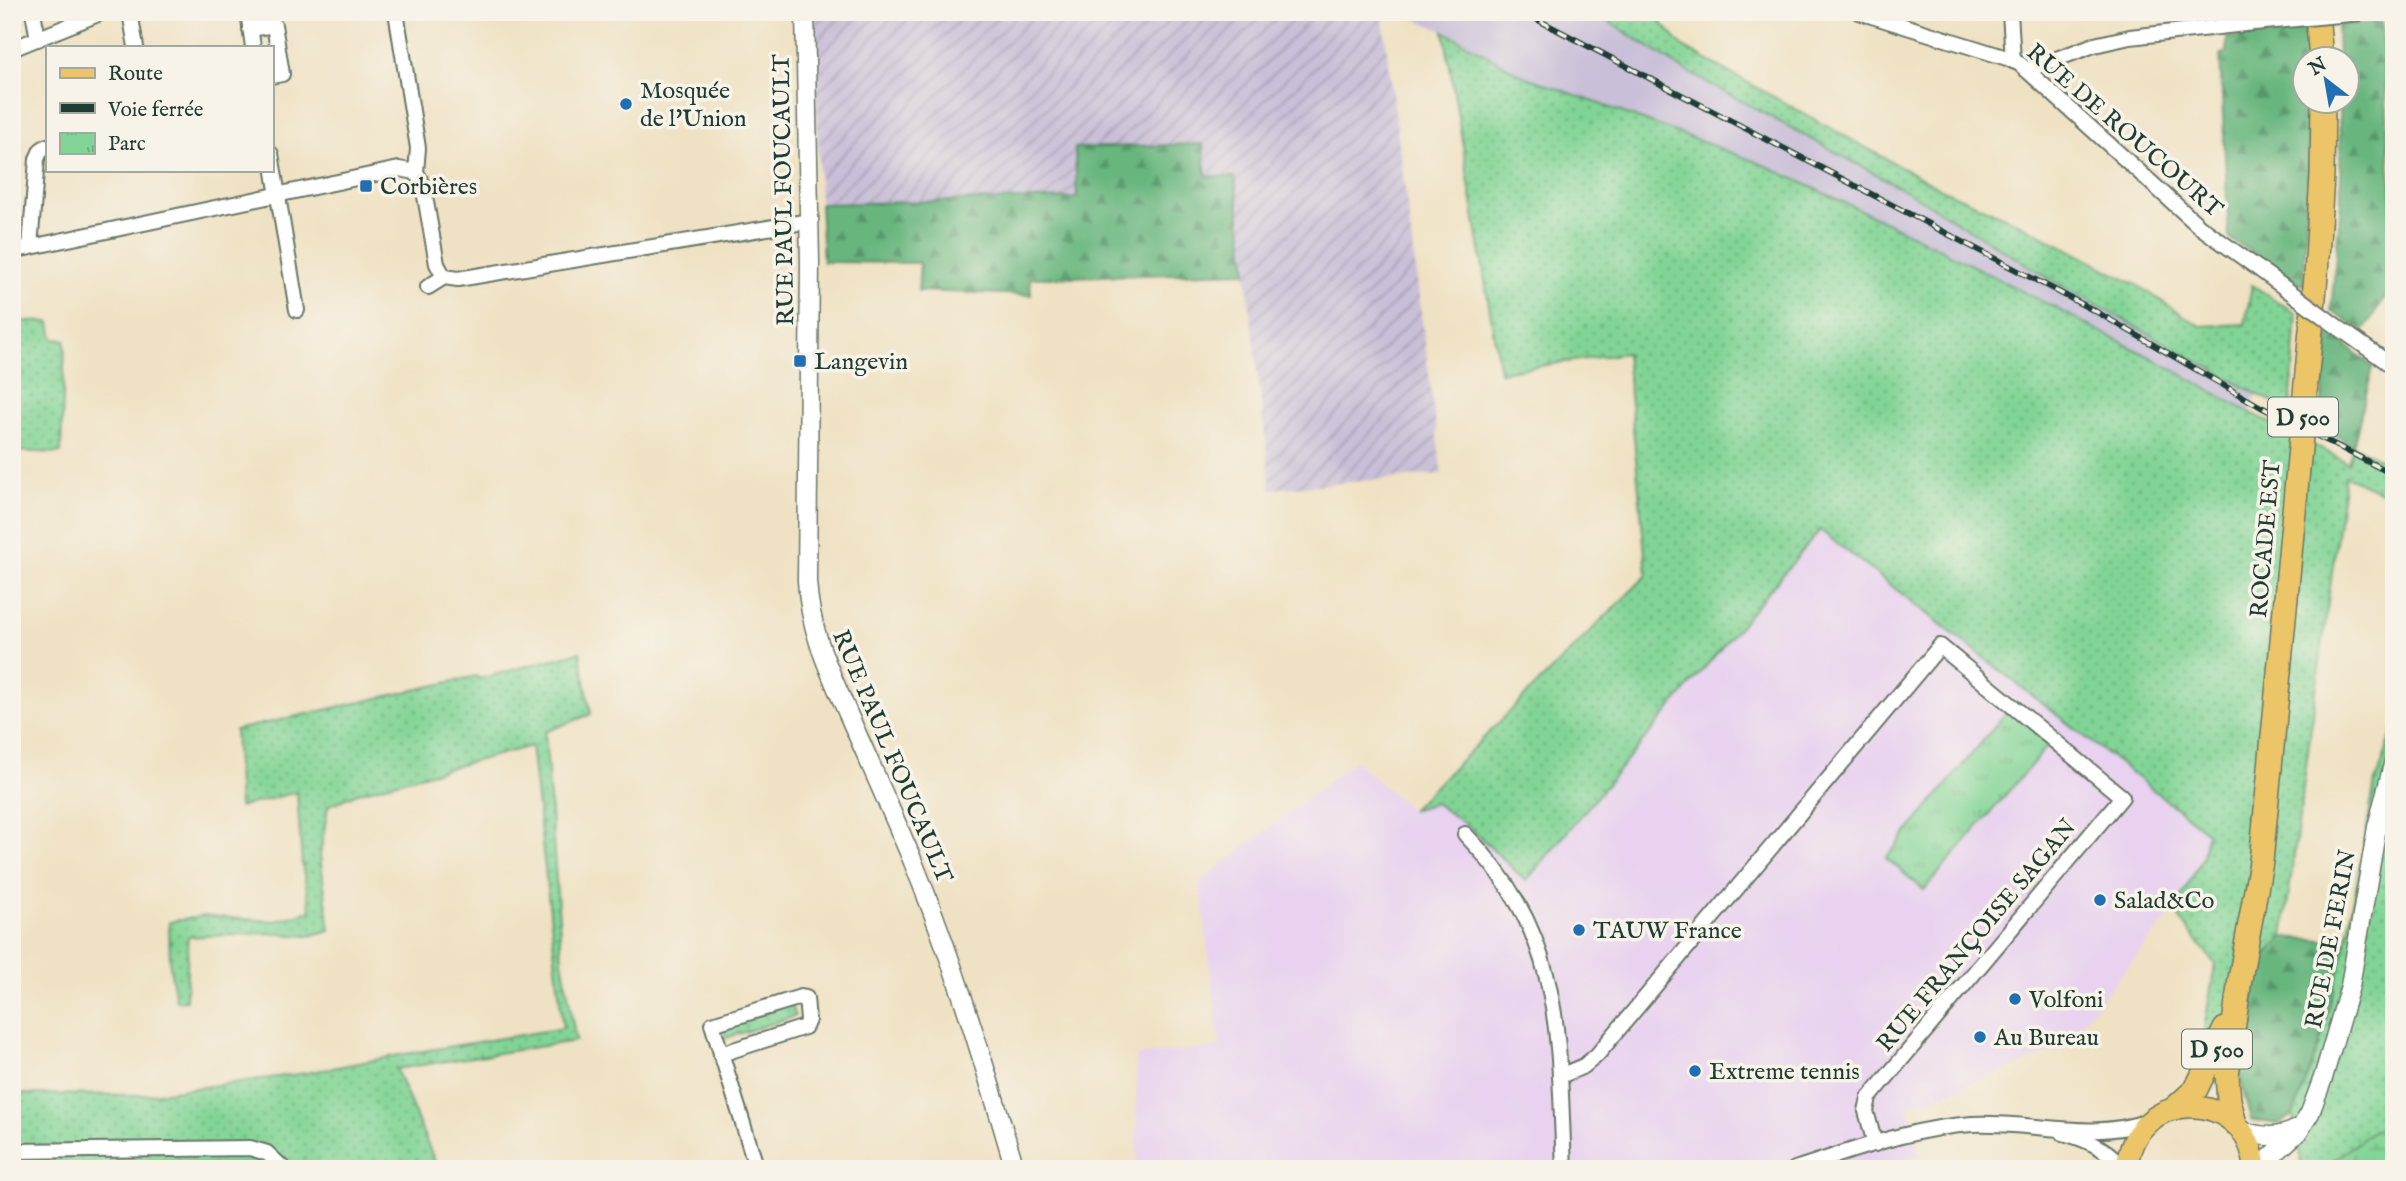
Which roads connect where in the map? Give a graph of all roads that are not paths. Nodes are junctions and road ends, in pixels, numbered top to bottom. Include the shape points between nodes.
1 (33, 12) edge
2 (103, 12) edge
3 (131, 12) edge
4 (248, 12) edge
5 (396, 12) edge
6 (805, 12) edge
7 (1859, 12) edge
8 (2010, 12) edge
9 (2202, 12) edge
10 (2317, 12) edge
11 (2371, 12) edge
12 (2361, 13) edge
13 (2204, 28) junction
14 (250, 29) junction
15 (38, 38) junction
16 (136, 46) edge
17 (253, 46) edge
18 (2320, 46) edge
19 (12, 49) edge
20 (2014, 61) junction
21 (2027, 70) junction
22 (273, 76) edge
23 (2323, 116) edge
24 (46, 147) edge
25 (273, 166) edge
26 (416, 172) junction
27 (278, 195) junction
28 (810, 221) junction
29 (30, 247) junction
30 (12, 251) edge
31 (444, 277) junction
32 (428, 287) dead end
33 (297, 310) dead end
34 (2394, 367) edge
35 (2394, 761) edge
36 (1465, 835) dead end
37 (2239, 979) junction
38 (721, 1054) junction
39 (1560, 1076) junction
40 (2175, 1108) junction
41 (2152, 1119) junction
42 (2304, 1123) junction
43 (2238, 1127) junction
44 (2042, 1128) junction
45 (1875, 1144) junction
46 (12, 1151) edge
47 (284, 1169) edge
48 (757, 1169) edge
49 (1015, 1169) edge
50 (1564, 1169) edge
51 (1795, 1169) edge
52 (2125, 1169) edge
53 (2257, 1169) edge

1 - 15 street
2 - 15 street
3 - 16 street
4 - 14 street
5 - 26 street via 418,148
6 - 28 street, RUE PAUL FOUCAULT
7 - 20 street, RUE DE ROUCOURT
8 - 20 street
9 - 13 street
10 - 18 highway
11 - 12 street
12 - 13 street, bridge
13 - 21 street via 2094,45
14 - 17 street
14 - 22 street via 274,25 282,74
15 - 19 street
20 - 21 street, RUE DE ROUCOURT
21 - 34 street, RUE DE ROUCOURT, bridge via 2199,226
23 - 37 highway, ROCADE EST / D 500 via 2316,276 2276,712 2261,862
24 - 29 street via 37,159
25 - 27 street
26 - 27 street via 400,169
26 - 31 street via 424,186 437,264
27 - 29 street
27 - 33 street
28 - 31 street via 458,279
28 - 49 street, RUE PAUL FOUCAULT via 807,581 811,622 929,903 973,1024
29 - 30 street
31 - 32 street
35 - 42 street, RUE DE FERIN via 2374,843 2350,986 2323,1078
36 - 39 street via 1509,889 1540,952 1556,1014
37 - 40 highway, ROCADE EST / D 500 via 2223,1035 2204,1076
37 - 43 highway, ROCADE EST / D 500 via 2227,1074
38 - 38 street via 805,1027 806,998 712,1024
38 - 48 street
39 - 45 street, RUE FRANÇOISE SAGAN via 1597,1055 1940,646 2122,797 1869,1098 1866,1111
39 - 50 street
40 - 41 main road
40 - 43 main road via 2207,1108
41 - 44 street via 2117,1129
41 - 52 main road via 2134,1142
42 - 43 street via 2280,1136 2263,1136
42 - 53 street, RUE DE FERIN
43 - 53 main road
44 - 45 street via 1961,1125
44 - 52 street via 2095,1144
45 - 51 street
46 - 47 street via 250,1148 267,1153

